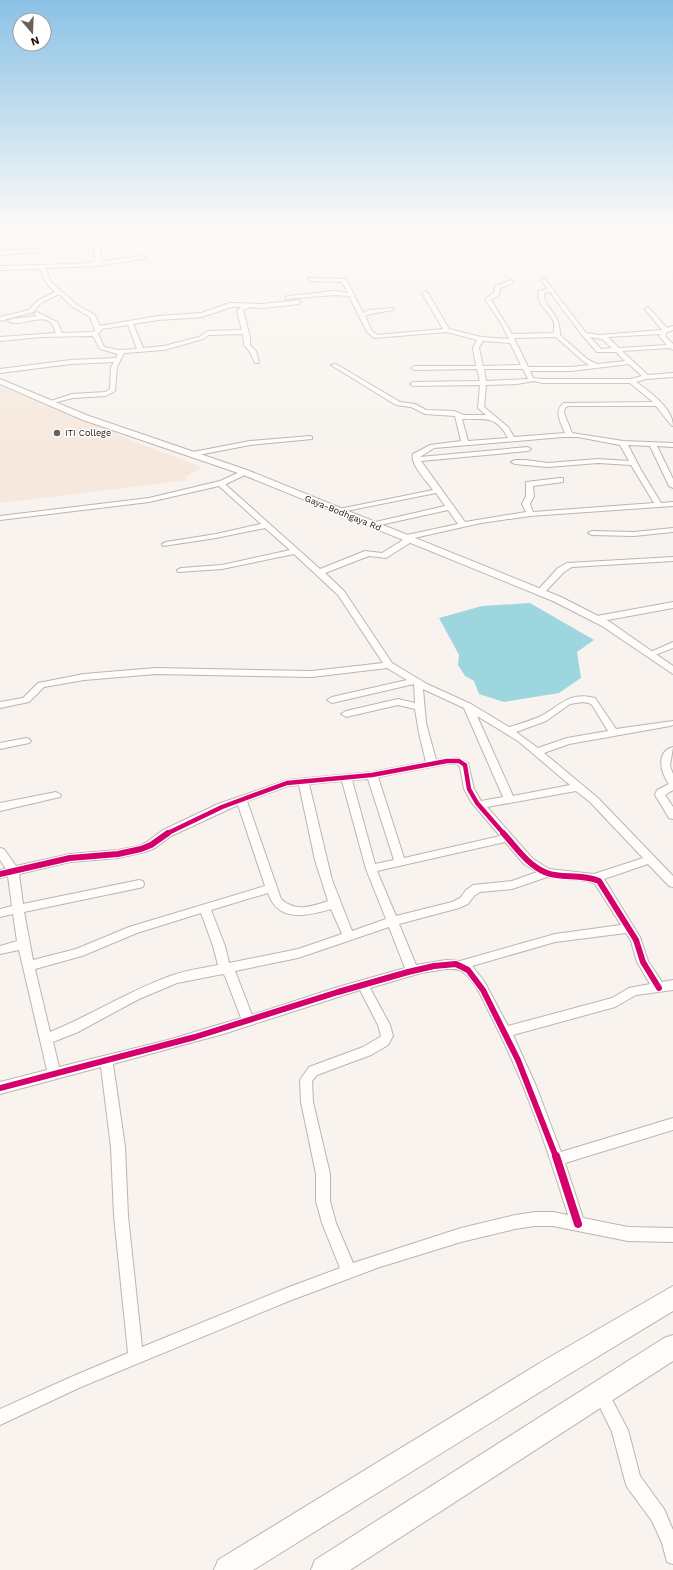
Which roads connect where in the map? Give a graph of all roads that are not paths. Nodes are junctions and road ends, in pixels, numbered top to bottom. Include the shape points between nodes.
1 (40, 301) edge
2 (70, 301) edge
3 (267, 301) edge
4 (355, 301) edge
5 (430, 301) edge
6 (490, 301) edge
7 (543, 301) edge
8 (559, 301) edge
9 (298, 302) dead end
10 (251, 306) junction
11 (391, 308) dead end
12 (648, 309) dead end
13 (33, 310) junction
14 (42, 316) junction
15 (361, 316) junction
16 (0, 320) edge
17 (130, 323) junction
18 (673, 328) edge
19 (447, 330) junction
20 (96, 332) junction
21 (246, 332) junction
22 (664, 332) junction
23 (584, 334) junction
24 (60, 335) junction
25 (557, 335) junction
26 (601, 336) junction
27 (0, 339) edge
28 (481, 339) junction
29 (512, 339) junction
30 (672, 347) edge
31 (141, 350) junction
32 (617, 350) junction
33 (119, 352) junction
34 (117, 360) junction
35 (257, 362) dead end
36 (629, 362) junction
37 (334, 365) dead end
38 (596, 366) junction
39 (481, 367) junction
40 (414, 368) dead end
41 (525, 368) junction
42 (0, 371) edge
43 (673, 375) edge
44 (646, 377) junction
45 (532, 380) junction
46 (0, 381) edge
47 (631, 381) junction
48 (483, 382) junction
49 (413, 384) dead end
50 (50, 403) junction
51 (658, 404) junction
52 (458, 415) junction
53 (670, 415) edge
54 (493, 417) junction
55 (673, 424) edge
56 (570, 434) junction
57 (310, 438) dead end
58 (512, 439) junction
59 (465, 442) junction
60 (623, 443) junction
61 (652, 444) junction
62 (673, 445) edge
63 (528, 449) dead end
64 (193, 454) junction
65 (416, 459) junction
66 (515, 462) dead end
67 (633, 463) junction
68 (673, 465) edge
69 (663, 466) junction
70 (244, 472) junction
71 (560, 480) dead end
72 (222, 483) junction
73 (673, 486) edge
74 (437, 491) junction
75 (673, 504) edge
76 (659, 505) junction
77 (450, 507) junction
78 (339, 511) junction
79 (530, 514) junction
80 (0, 518) edge
81 (266, 525) junction
82 (371, 525) junction
83 (463, 525) junction
84 (673, 530) edge
85 (592, 533) dead end
86 (408, 539) junction
87 (166, 544) dead end
88 (296, 551) junction
89 (673, 559) edge
90 (181, 570) dead end
91 (319, 572) junction
92 (540, 592) junction
93 (673, 604) edge
94 (597, 619) junction
95 (673, 645) edge
96 (650, 654) junction
97 (668, 664) edge
98 (389, 665) junction
99 (673, 671) edge
100 (416, 682) junction
101 (332, 700) dead end
102 (0, 705) edge
103 (468, 706) junction
104 (419, 707) junction
105 (346, 714) dead end
106 (670, 723) dead end
107 (509, 731) junction
108 (613, 732) junction
109 (26, 741) dead end
110 (0, 746) edge
111 (673, 750) edge
112 (537, 752) junction
113 (432, 764) junction
114 (372, 775) junction
115 (346, 777) junction
116 (303, 781) junction
117 (673, 782) edge
118 (673, 786) edge
119 (578, 787) junction
120 (56, 795) dead end
121 (509, 799) junction
122 (242, 801) junction
123 (480, 805) junction
124 (0, 807) edge
125 (673, 815) edge
126 (507, 838) junction
127 (0, 852) edge
128 (651, 859) junction
129 (400, 862) junction
130 (371, 869) junction
131 (13, 871) junction
132 (0, 874) edge
133 (547, 874) junction
134 (595, 878) junction
135 (673, 883) edge
136 (139, 884) dead end
137 (271, 888) junction
138 (333, 904) junction
139 (17, 908) junction
140 (205, 909) junction
141 (0, 913) edge
142 (392, 921) junction
143 (629, 928) junction
144 (349, 936) junction
145 (24, 944) junction
146 (0, 950) edge
147 (461, 965) junction
148 (28, 966) junction
149 (224, 968) junction
150 (412, 971) junction
151 (363, 985) junction
152 (673, 985) edge
153 (659, 988) junction
154 (248, 1021) junction
155 (505, 1032) junction
156 (45, 1040) junction
157 (106, 1060) junction
158 (54, 1074) junction
159 (0, 1088) edge
160 (673, 1124) edge
161 (558, 1160) junction
162 (578, 1224) junction
163 (673, 1235) edge
164 (348, 1271) junction
165 (673, 1298) edge
166 (673, 1347) edge
167 (136, 1357) junction
168 (601, 1393) junction
169 (0, 1417) edge
170 (673, 1556) edge
171 (228, 1570) edge
172 (325, 1570) edge

1 - 13 street
2 - 20 street via 93,316
3 - 10 street
4 - 15 street
5 - 19 street
6 - 29 street
7 - 25 street via 556,320
8 - 23 street
9 - 10 street
10 - 17 street via 230,305 202,315
10 - 21 street via 240,310
11 - 15 street
12 - 22 street via 665,329
13 - 14 street
13 - 16 street
14 - 16 street via 24,321
14 - 24 street via 56,324
15 - 19 street via 372,335 376,337
17 - 20 street
17 - 31 street
18 - 22 street
19 - 28 street
20 - 24 street
20 - 33 street via 102,348
21 - 31 street via 208,333 197,340 164,348
21 - 35 street via 246,345 253,351
22 - 26 street
22 - 30 street via 662,336
23 - 26 street
23 - 32 street via 599,350
24 - 27 street
25 - 29 street
25 - 38 street via 585,360
26 - 32 street
28 - 29 street
28 - 39 street via 476,348
29 - 41 street
30 - 32 street
31 - 33 street
32 - 36 street
33 - 34 street via 121,354
34 - 42 street via 71,362
34 - 50 street via 114,367 113,390 106,394 72,396
36 - 38 street
36 - 44 street
37 - 52 street via 395,402 425,412
38 - 41 street via 552,370
39 - 40 street
39 - 41 street
39 - 48 street
41 - 45 street
43 - 44 street
44 - 47 street
45 - 47 street
45 - 48 street
46 - 50 street, Gaya-Bodhgaya Rd
47 - 51 street via 645,389
48 - 49 street
48 - 54 street via 481,408 484,413
50 - 64 street, Gaya-Bodhgaya Rd via 125,432
51 - 53 street
51 - 56 street via 566,404 562,407 562,413
52 - 54 street
52 - 59 street
53 - 55 street
54 - 58 street via 506,428
56 - 58 street
56 - 60 street
57 - 64 street via 250,443
58 - 59 street
59 - 65 street via 428,447 418,452
60 - 61 street
60 - 67 street
61 - 62 street
61 - 69 street
63 - 65 street
64 - 70 street, Gaya-Bodhgaya Rd
65 - 74 street
66 - 67 street via 548,465 601,460
67 - 76 street
68 - 69 street
69 - 73 street
70 - 72 street
70 - 78 street, Gaya-Bodhgaya Rd
71 - 79 street via 529,484 530,496 526,504
72 - 80 street via 149,500
72 - 81 street via 228,492
74 - 77 street
74 - 78 street
75 - 76 street
76 - 79 street
77 - 82 street
77 - 83 street
78 - 82 street, Gaya-Bodhgaya Rd
79 - 83 street
81 - 87 street
81 - 88 street
82 - 86 street, Gaya-Bodhgaya Rd
83 - 86 street
84 - 85 street via 634,534
86 - 91 street via 383,556 368,553
86 - 92 street, Gaya-Bodhgaya Rd
88 - 90 street via 222,567
88 - 91 street
89 - 92 street via 570,565 560,570
91 - 98 street via 341,593
92 - 94 street, Gaya-Bodhgaya Rd
93 - 94 street
94 - 96 street, Gaya-Bodhgaya Rd
95 - 96 street
96 - 97 street, Gaya-Bodhgaya Rd
97 - 99 street, Gaya-Bodhgaya Rd
98 - 100 street
98 - 102 street via 306,674 156,672 84,677 41,685 26,700
100 - 101 street
100 - 103 street
100 - 104 street
103 - 107 street
103 - 121 street
104 - 105 street via 398,702
104 - 113 street via 423,738
106 - 108 street
107 - 108 street via 543,719 567,702 582,699 595,703
107 - 112 street
108 - 112 street via 567,741
109 - 110 street
111 - 117 street via 668,755 665,767
112 - 119 street
113 - 114 street
113 - 123 street via 463,762 467,769 469,789
114 - 115 street
114 - 129 street
115 - 116 street
115 - 130 street
116 - 122 street via 281,785
116 - 138 street via 324,876
118 - 125 street via 660,795
119 - 121 street
119 - 128 street
120 - 124 street
121 - 123 street
122 - 131 street via 178,827 151,845 140,849 118,854 70,858
122 - 137 street
123 - 126 street
126 - 129 street
126 - 133 street via 528,861
127 - 131 street
128 - 134 street
128 - 135 street
129 - 130 street
130 - 142 street
131 - 132 street
131 - 139 street
133 - 134 street
133 - 142 street via 512,885 477,888 464,901 455,905
134 - 143 street via 604,886
136 - 139 street
137 - 138 street via 276,901 290,911 309,911
137 - 140 street
138 - 144 street
139 - 141 street
139 - 145 street
140 - 148 street via 133,930 78,953
140 - 149 street
142 - 144 street
142 - 150 street
143 - 147 street via 555,938
143 - 153 street via 640,949 643,962
144 - 149 street via 298,953
145 - 146 street
145 - 148 street
147 - 150 street via 428,967
147 - 155 street via 472,973 479,983
148 - 156 street
149 - 154 street via 230,973
149 - 156 street via 192,974 153,987 74,1028
150 - 151 street
151 - 154 street
151 - 164 street via 387,1036 384,1041 367,1051 312,1071 306,1080 307,1102 323,1174 323,1201
152 - 153 street
153 - 155 street via 633,991 615,1002
154 - 157 street
155 - 161 street via 537,1102
156 - 158 street
157 - 158 street
157 - 167 street via 118,1147 124,1251
158 - 159 street
160 - 161 street
161 - 162 street
162 - 163 street via 628,1234
162 - 164 street via 553,1219 515,1222 461,1235
164 - 167 street
165 - 171 main road
166 - 168 main road
167 - 169 street
168 - 170 street via 620,1430 634,1481 658,1515
168 - 172 main road

